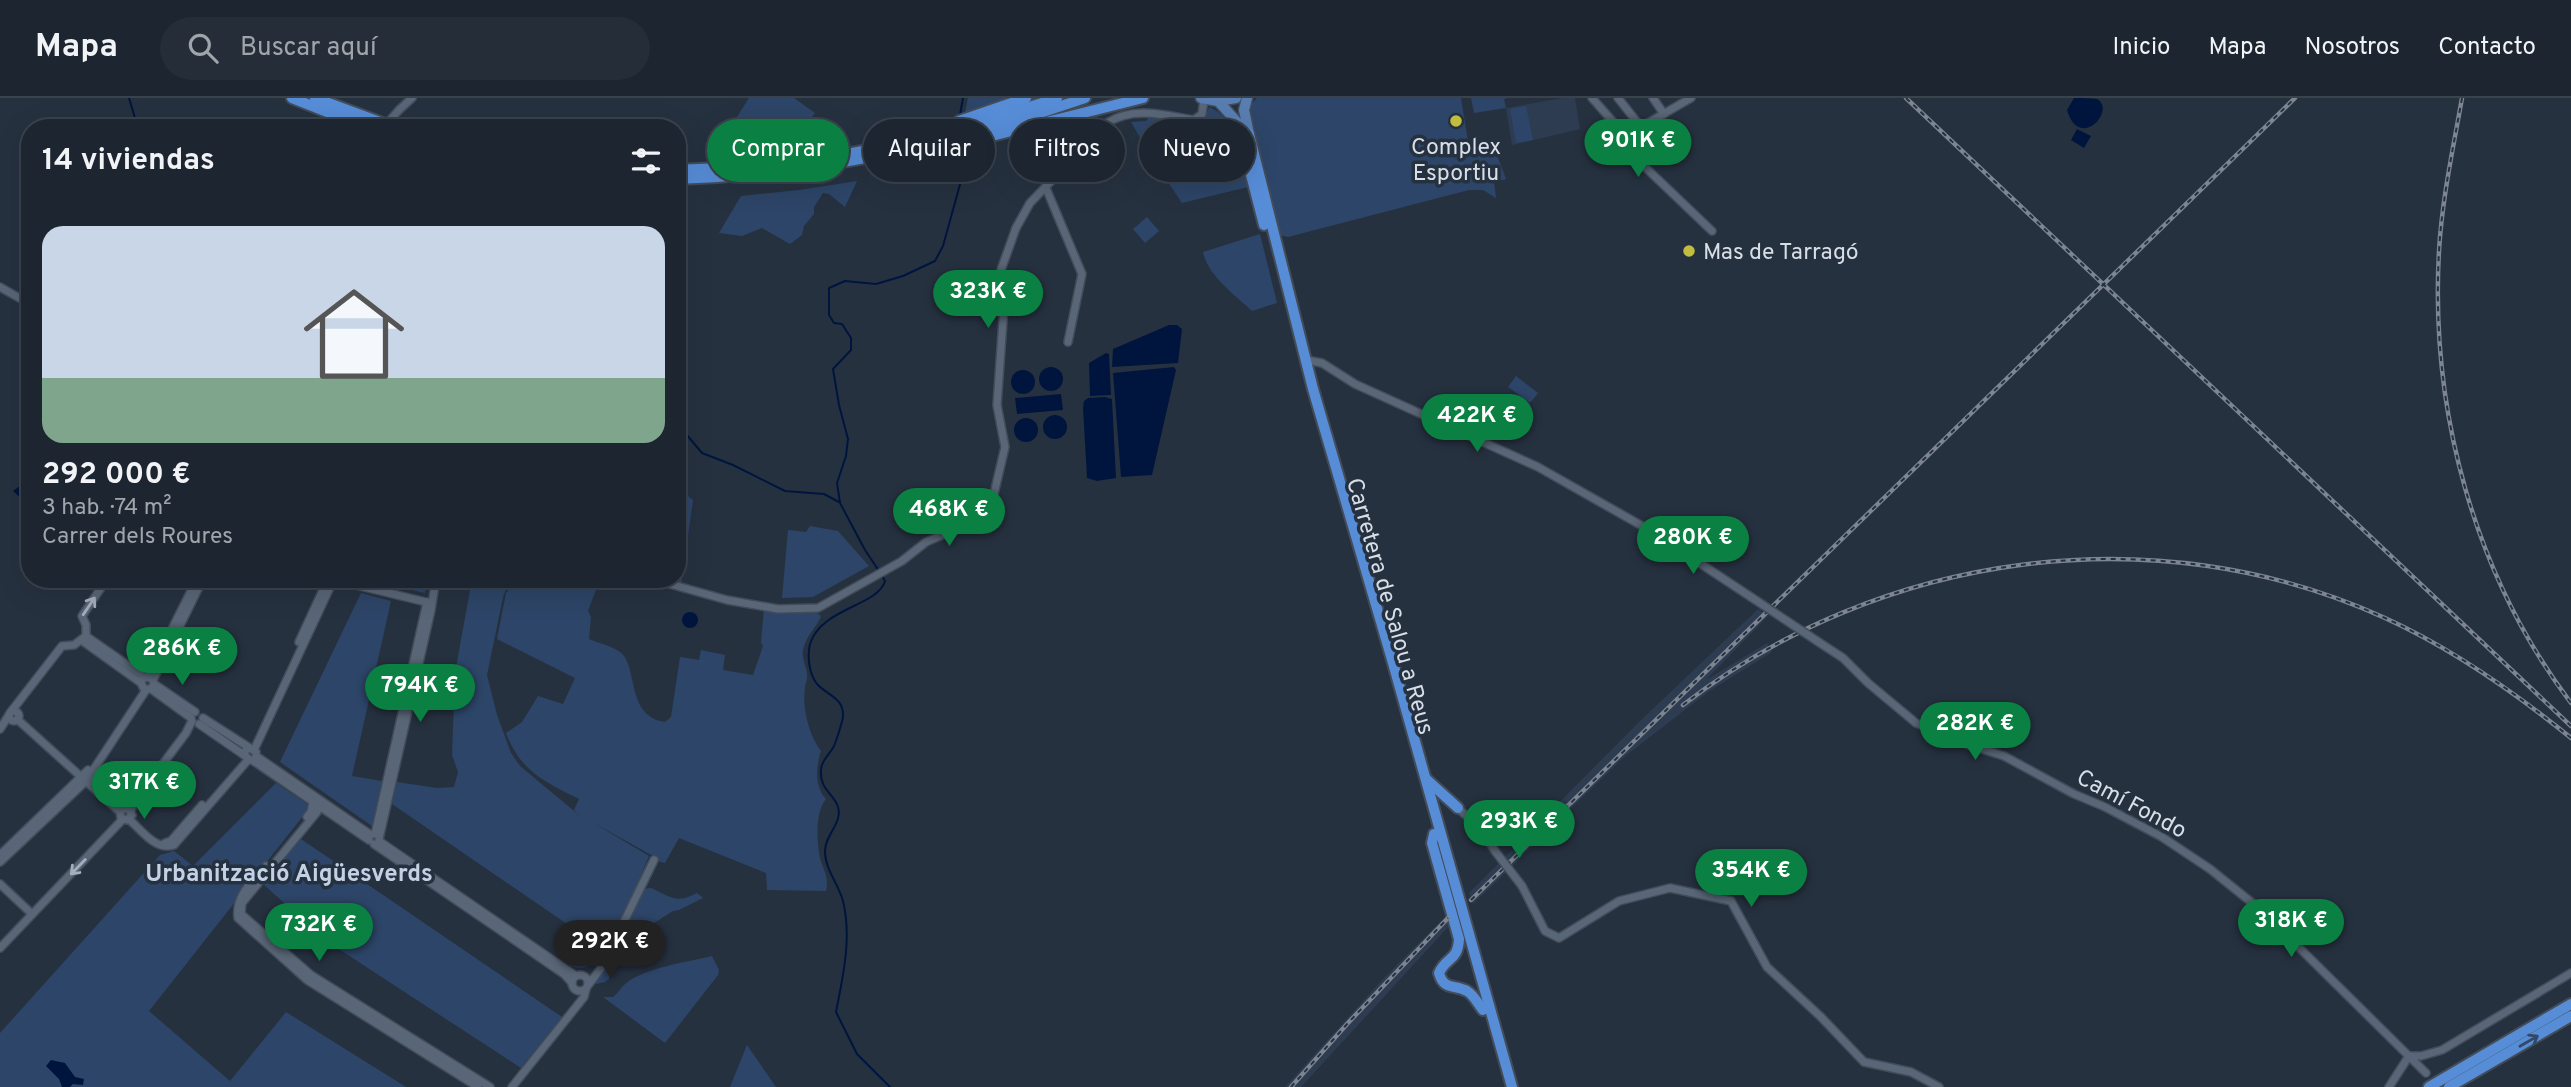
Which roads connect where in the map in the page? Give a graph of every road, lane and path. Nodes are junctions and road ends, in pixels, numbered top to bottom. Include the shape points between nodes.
1 (292, 98) edge
2 (315, 98) edge
3 (412, 98) edge
4 (1026, 98) edge
5 (1057, 98) edge
6 (1085, 98) edge
7 (1143, 98) edge
8 (1202, 98) edge
9 (1236, 98) edge
10 (1247, 98) edge
11 (1592, 98) edge
12 (1618, 98) edge
13 (1653, 98) edge
14 (1691, 98) edge
15 (1218, 101) junction
16 (1664, 114) junction
17 (345, 119) edge
18 (372, 119) edge
19 (392, 119) edge
20 (1235, 119) edge
21 (1244, 119) edge
22 (849, 147) edge
23 (849, 153) edge
24 (849, 162) edge
25 (849, 167) edge
26 (707, 168) edge
27 (686, 170) edge
28 (1255, 172) edge
29 (1255, 176) edge
30 (707, 177) edge
31 (686, 179) edge
32 (1046, 188) junction
33 (1712, 231) dead end
34 (0, 287) edge
35 (21, 299) edge
36 (1068, 342) dead end
37 (1306, 360) junction
38 (101, 588) edge
39 (193, 588) edge
40 (198, 588) edge
41 (326, 588) edge
42 (368, 588) edge
43 (379, 588) edge
44 (434, 588) edge
45 (684, 588) edge
46 (430, 601) junction
47 (83, 638) junction
48 (147, 683) junction
49 (15, 716) junction
50 (196, 720) junction
51 (1, 728) edge
52 (249, 754) junction
53 (86, 777) junction
54 (1425, 778) junction
55 (317, 803) junction
56 (1458, 807) junction
57 (126, 813) junction
58 (1436, 820) junction
59 (1434, 834) junction
60 (374, 839) junction
61 (0, 855) edge
62 (654, 860) dead end
63 (0, 862) edge
64 (0, 884) edge
65 (33, 914) junction
66 (0, 948) edge
67 (605, 959) junction
68 (2571, 973) edge
69 (576, 981) junction
70 (587, 987) junction
71 (2571, 1004) edge
72 (1483, 1010) junction
73 (571, 1013) junction
74 (2571, 1016) edge
75 (2409, 1056) junction
76 (2426, 1073) dead end
77 (478, 1087) edge
78 (490, 1087) edge
79 (512, 1087) edge
80 (1505, 1087) edge
81 (1511, 1087) edge
82 (1939, 1087) edge
83 (2389, 1087) edge
84 (2429, 1087) edge
85 (2449, 1087) edge

1 - 17 highway
2 - 18 highway
3 - 19 street, bridge
4 - 22 highway via 941,127
5 - 23 highway via 916,139
6 - 24 highway via 944,141
7 - 25 highway via 933,151
8 - 15 main road
8 - 32 street via 1202,114 1194,120 1147,113 1115,118
9 - 15 main road
10 - 21 main road
11 - 33 street via 1646,168
12 - 16 street via 1641,127
13 - 16 street
14 - 16 street
15 - 20 main road
26 - 27 highway
28 - 37 highway
29 - 59 highway, Carretera de Salou a Reus via 1307,391
30 - 31 highway
32 - 36 street via 1082,274
32 - 45 street via 1030,203 1016,228 1001,270 1005,292 997,405 1005,447 993,498 958,528 926,542 902,561 818,608 767,607
34 - 35 street
37 - 54 highway
37 - 75 street, Camí Fondo, bridge via 1322,363 1355,384 1538,467 1651,531 1843,658 1916,723 2004,756 2162,837 2261,910
47 -> 38 street via 86,625 82,616
39 - 48 street
40 - 48 street
41 - 52 street
42 - 46 street
43 - 46 street
44 - 46 street
46 - 60 street
47 - 48 street
47 - 49 street via 62,646
48 - 50 street
48 - 53 street
49 - 51 street
49 - 53 street
50 - 52 street
50 - 57 street
52 - 55 street
52 - 57 street via 166,845 159,846
53 - 57 street
53 - 61 street
53 - 63 street
54 - 56 highway
54 - 58 highway
55 - 60 street
55 - 77 street via 239,899 238,918 307,980
55 - 78 street via 317,811 242,903 241,914 311,975
56 - 58 highway via 1444,811
56 - 82 street, bridge via 1483,832 1522,886 1545,931 1559,938 1619,901 1670,888 1731,901 1766,967 1864,1062 1910,1072
57 -> 65 street
58 - 81 highway
59 - 72 highway, Carretera de Salou a Reus
59 - 72 highway via 1432,843 1459,939 1458,950 1439,973 1447,987 1470,993
60 - 69 street
62 - 67 street
64 - 65 street
65 - 66 street
67 - 69 street
67 - 70 street
68 - 75 street via 2442,1050
69 - 70 street via 580,991
69 - 70 street via 587,978
69 - 73 street
70 - 73 street
71 - 84 highway
72 - 80 highway, Carretera de Salou a Reus
73 - 79 street
85 -> 74 highway
75 - 76 street, Camí Fondo
75 - 83 street

